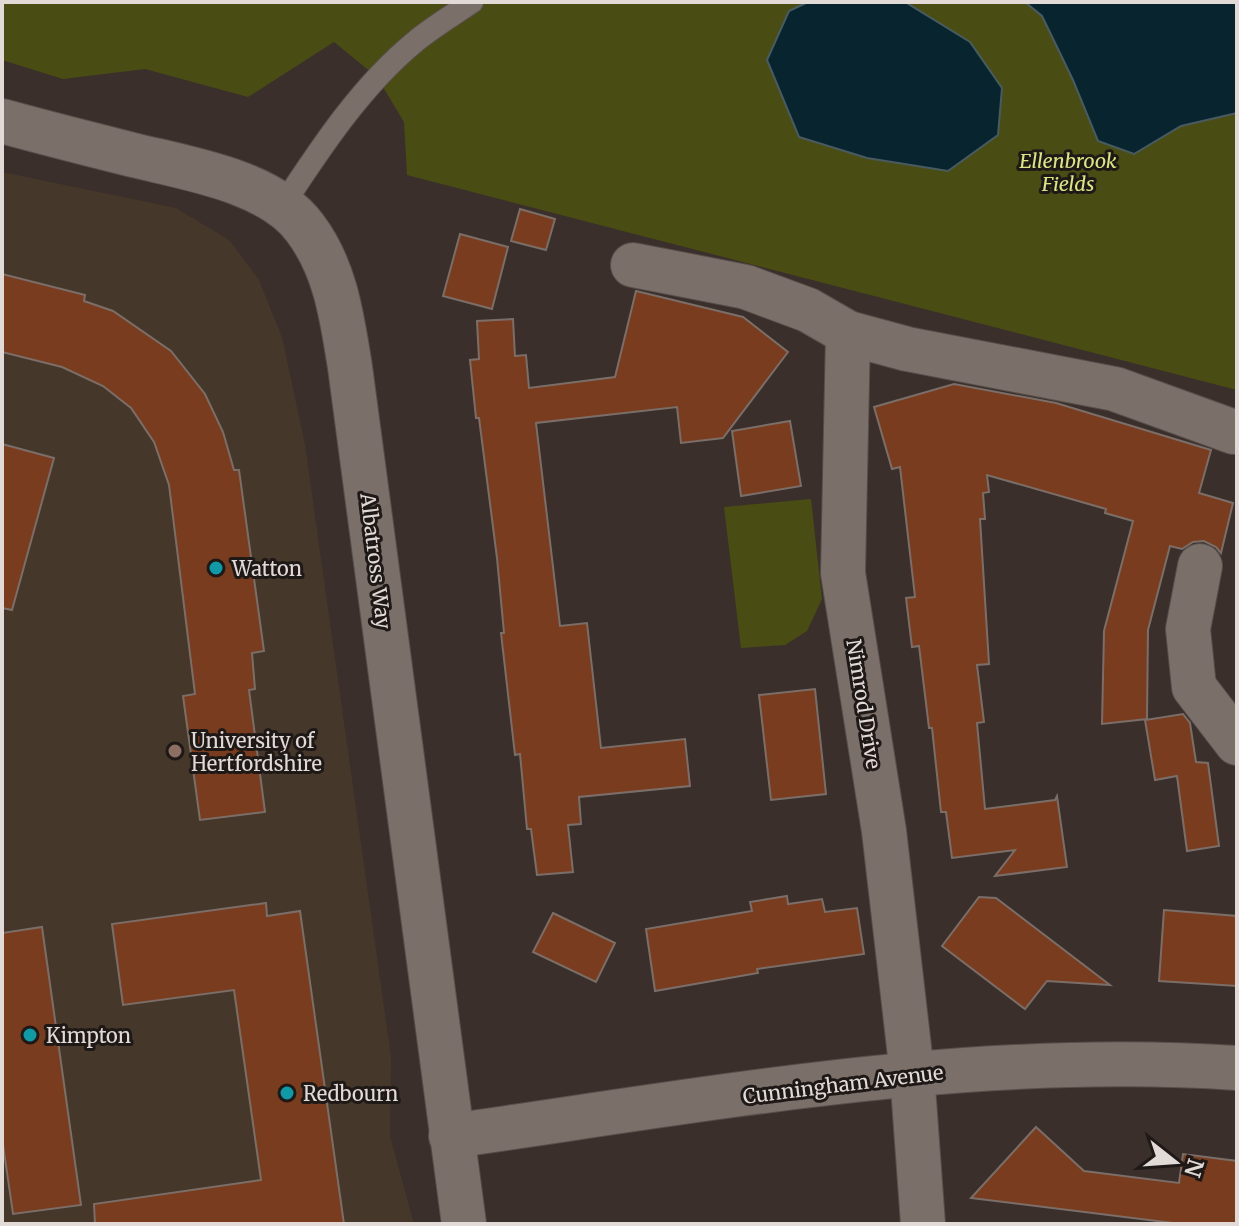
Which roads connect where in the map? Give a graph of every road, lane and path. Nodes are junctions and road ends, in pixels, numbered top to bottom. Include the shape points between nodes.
1 (472, 2) edge
2 (2, 121) edge
3 (283, 205) junction
4 (633, 265) dead end
5 (848, 333) junction
6 (1234, 432) dead end
7 (1200, 566) dead end
8 (1237, 743) edge
9 (1237, 1068) edge
10 (912, 1073) junction
11 (451, 1136) junction
12 (464, 1224) edge
13 (923, 1224) edge

1 - 3 lane via 416,41 377,77
2 - 3 street, Albatross Way via 209,174
3 - 11 street, Albatross Way via 321,253 333,278 344,328
4 - 5 street via 746,287 808,310
5 - 6 street via 1115,389
5 - 10 street, Nimrod Drive via 843,573 884,831
7 - 8 street via 1188,629 1194,687
9 - 10 street, Cunningham Avenue via 1132,1064
10 - 11 street, Cunningham Avenue
10 - 13 street, Nimrod Drive
11 - 12 street, Albatross Way

